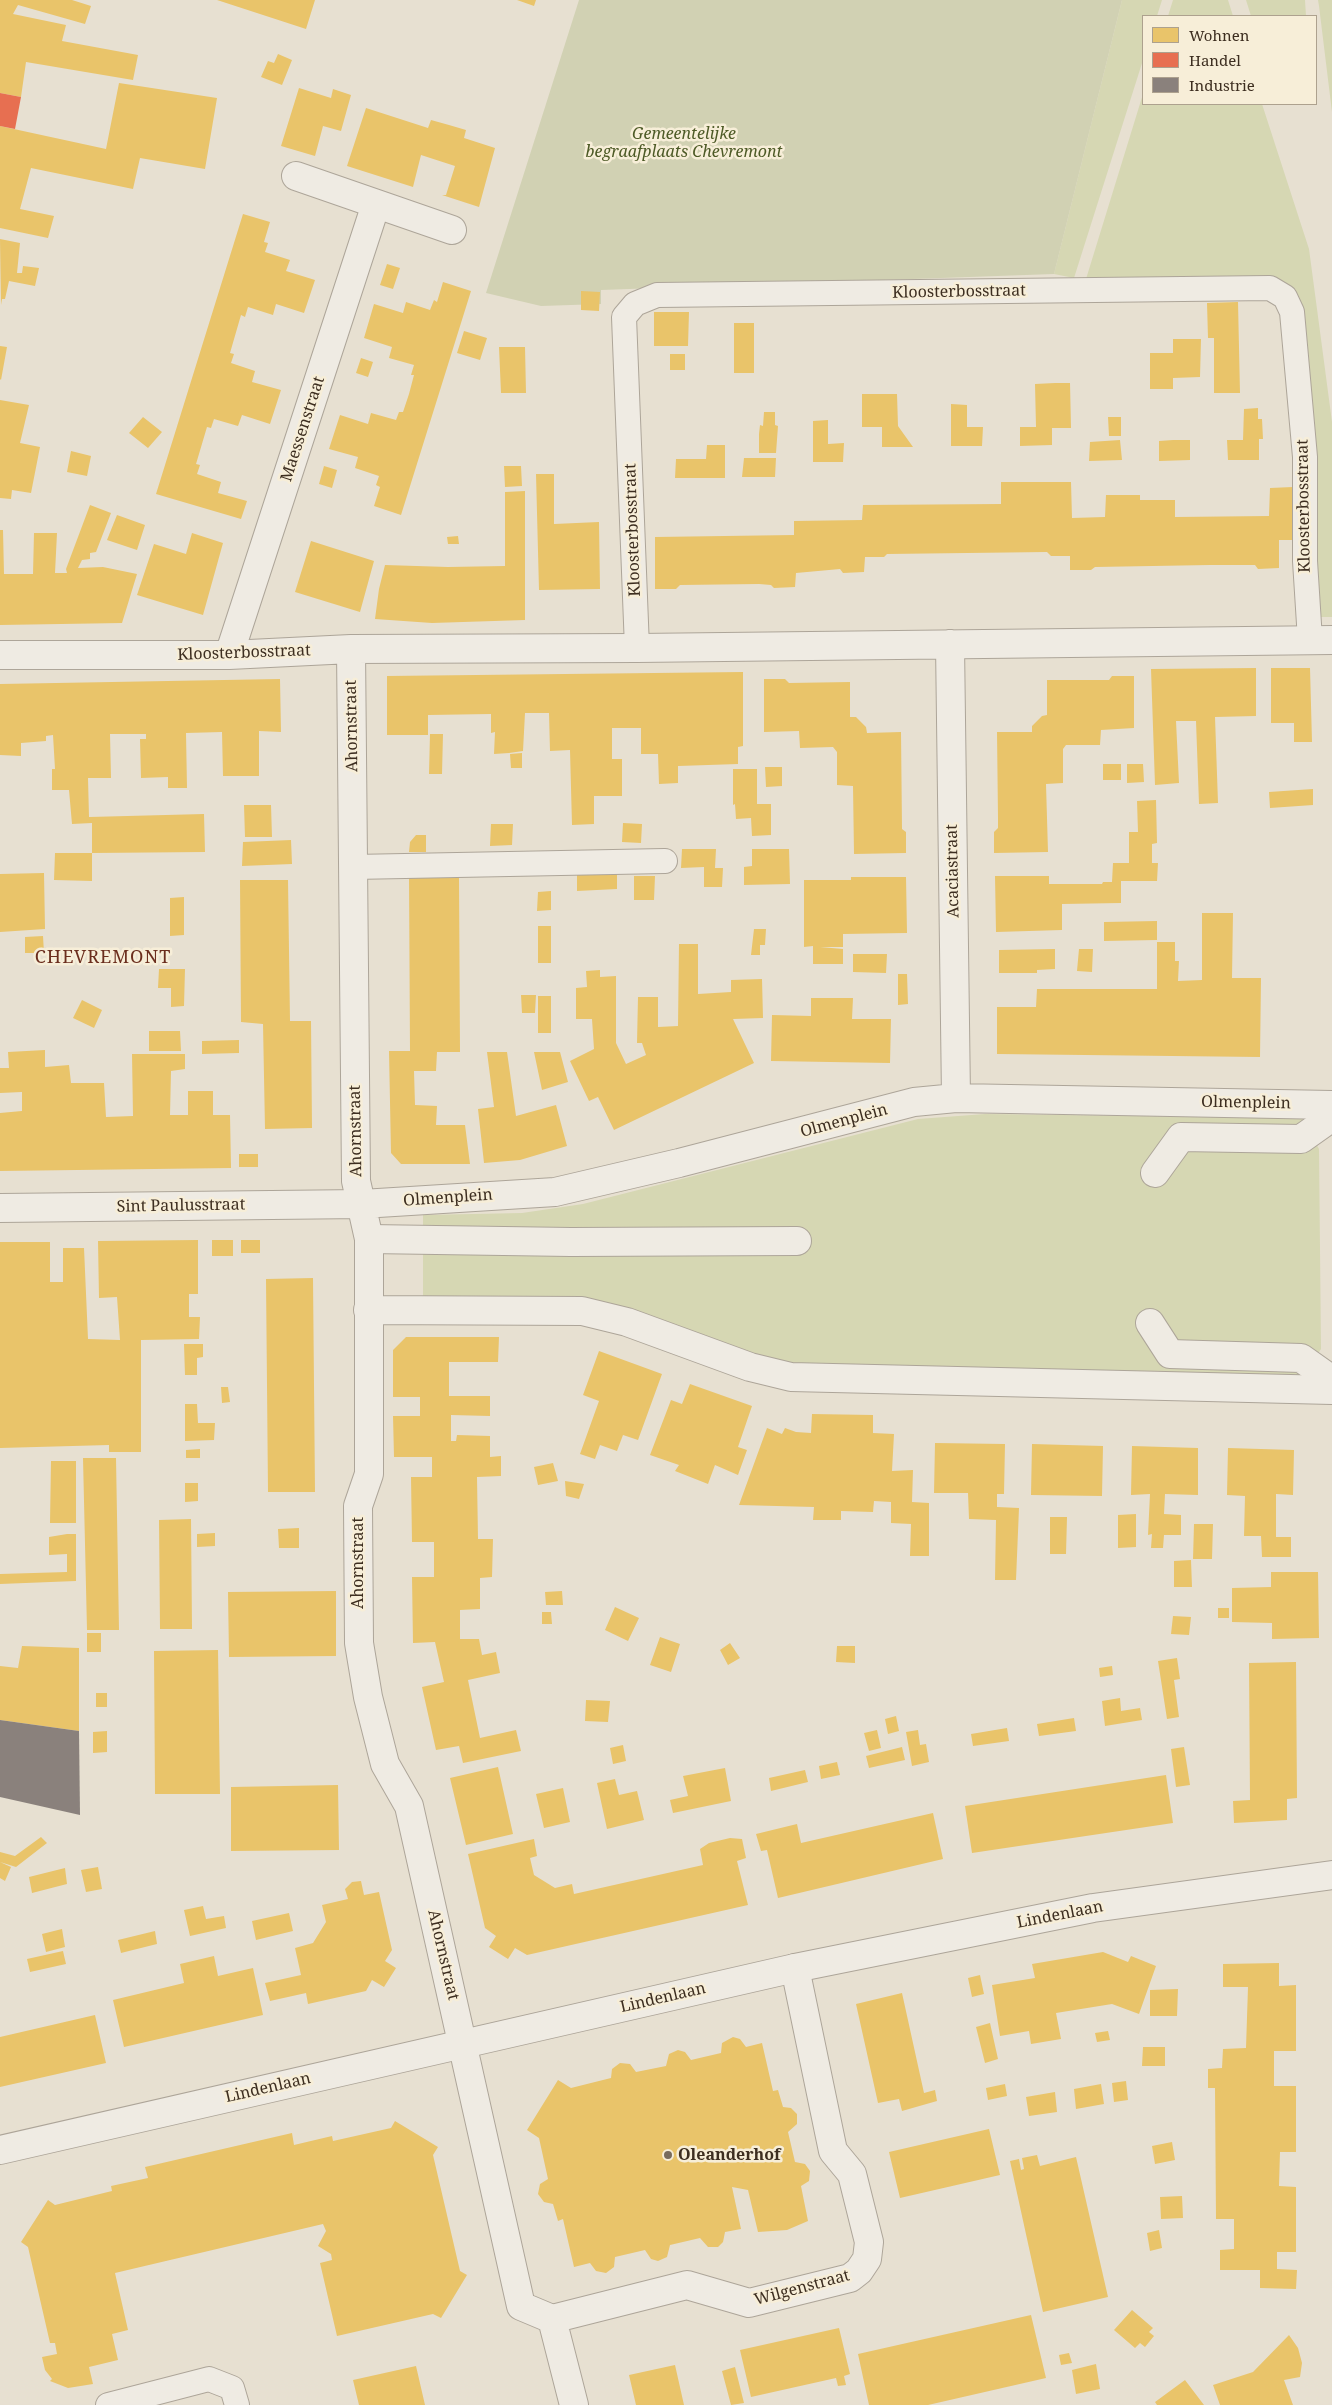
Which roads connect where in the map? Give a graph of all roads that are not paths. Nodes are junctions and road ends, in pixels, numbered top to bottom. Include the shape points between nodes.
1 (296, 176) dead end
2 (376, 204) junction
3 (452, 230) dead end
4 (1321, 640) edge
5 (950, 644) junction
6 (638, 648) junction
7 (351, 649) junction
8 (229, 654) junction
9 (0, 655) edge
10 (665, 861) dead end
11 (353, 867) junction
12 (956, 1098) junction
13 (1332, 1105) edge
14 (1332, 1117) edge
15 (1155, 1173) dead end
16 (362, 1204) junction
17 (0, 1208) edge
18 (369, 1239) junction
19 (797, 1241) dead end
20 (368, 1310) junction
21 (1150, 1322) dead end
22 (1332, 1380) edge
23 (1332, 1390) edge
24 (1332, 1875) edge
25 (795, 1968) junction
26 (463, 2043) junction
27 (0, 2150) edge
28 (552, 2319) junction
29 (108, 2405) edge
30 (237, 2405) edge
31 (574, 2405) edge

1 - 2 street
2 - 3 street
2 - 8 street, Maessenstraat
4 - 5 street, Kloosterbosstraat
4 - 6 lane, Kloosterbosstraat via 1305,561 1305,457 1292,312 1285,297 1270,288 657,296 635,304 624,317
5 - 6 street, Kloosterbosstraat
5 - 12 street, Acaciastraat
6 - 7 street, Kloosterbosstraat
7 - 8 street, Kloosterbosstraat
7 - 11 street, Ahornstraat
8 - 9 street, Kloosterbosstraat
10 - 11 lane
11 - 16 street, Ahornstraat via 356,1180
12 - 13 street, Olmenplein
12 - 16 street, Olmenplein via 914,1102 555,1192
14 - 15 street via 1301,1139 1181,1137
16 - 17 street, Sint Paulusstraat
16 - 18 street, Ahornstraat
18 - 19 street
18 - 20 street, Ahornstraat
20 - 23 street via 582,1311 626,1322 750,1367 791,1377
20 - 26 street, Ahornstraat via 369,1474 358,1506 359,1643 368,1697 385,1764 409,1806
21 - 22 street via 1170,1354 1301,1358
24 - 25 street, Lindenlaan via 1093,1908
25 - 26 street, Lindenlaan
25 - 28 street, Wilgenstraat via 834,2151 852,2174 869,2242 867,2258 859,2271 850,2278 749,2303 687,2285
26 - 27 street, Lindenlaan
26 - 28 street, Ahornstraat via 521,2306
28 - 31 street
29 - 30 lane via 209,2379 232,2388

